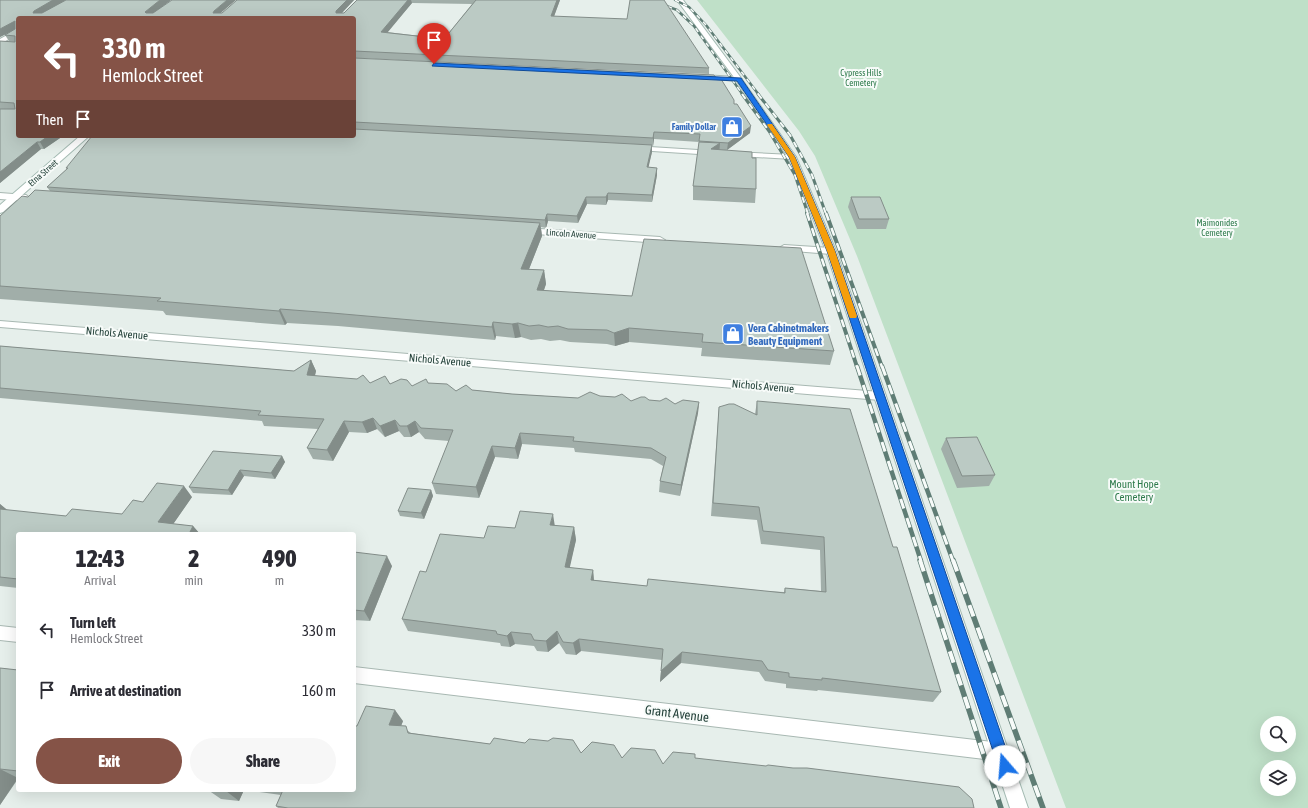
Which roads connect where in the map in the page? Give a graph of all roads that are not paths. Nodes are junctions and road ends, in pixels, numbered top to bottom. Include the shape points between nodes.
1 (680, 0) edge
2 (16, 32) edge
3 (0, 43) edge
4 (12, 44) edge
5 (689, 77) edge
6 (739, 79) junction
7 (83, 138) edge
8 (629, 148) edge
9 (792, 157) junction
10 (0, 196) edge
11 (15, 197) junction
12 (35, 199) edge
13 (0, 210) edge
14 (518, 231) edge
15 (669, 241) edge
16 (776, 248) edge
17 (831, 251) junction
18 (0, 324) edge
19 (880, 396) junction
20 (0, 633) edge
21 (16, 635) edge
22 (356, 675) edge
23 (1001, 752) junction
24 (1019, 808) edge

1 - 6 street
2 - 3 street
3 - 4 street
5 - 6 street
6 - 9 street
7 - 11 street, Etna Street
8 - 9 street
9 - 17 street
10 - 11 street
11 - 12 street
11 - 13 street, Etna Street
14 - 15 street, Lincoln Avenue
16 - 17 street
17 - 19 street
18 - 19 street, Nichols Avenue
19 - 23 street
20 - 21 street
22 - 23 street, Grant Avenue
23 - 24 street

